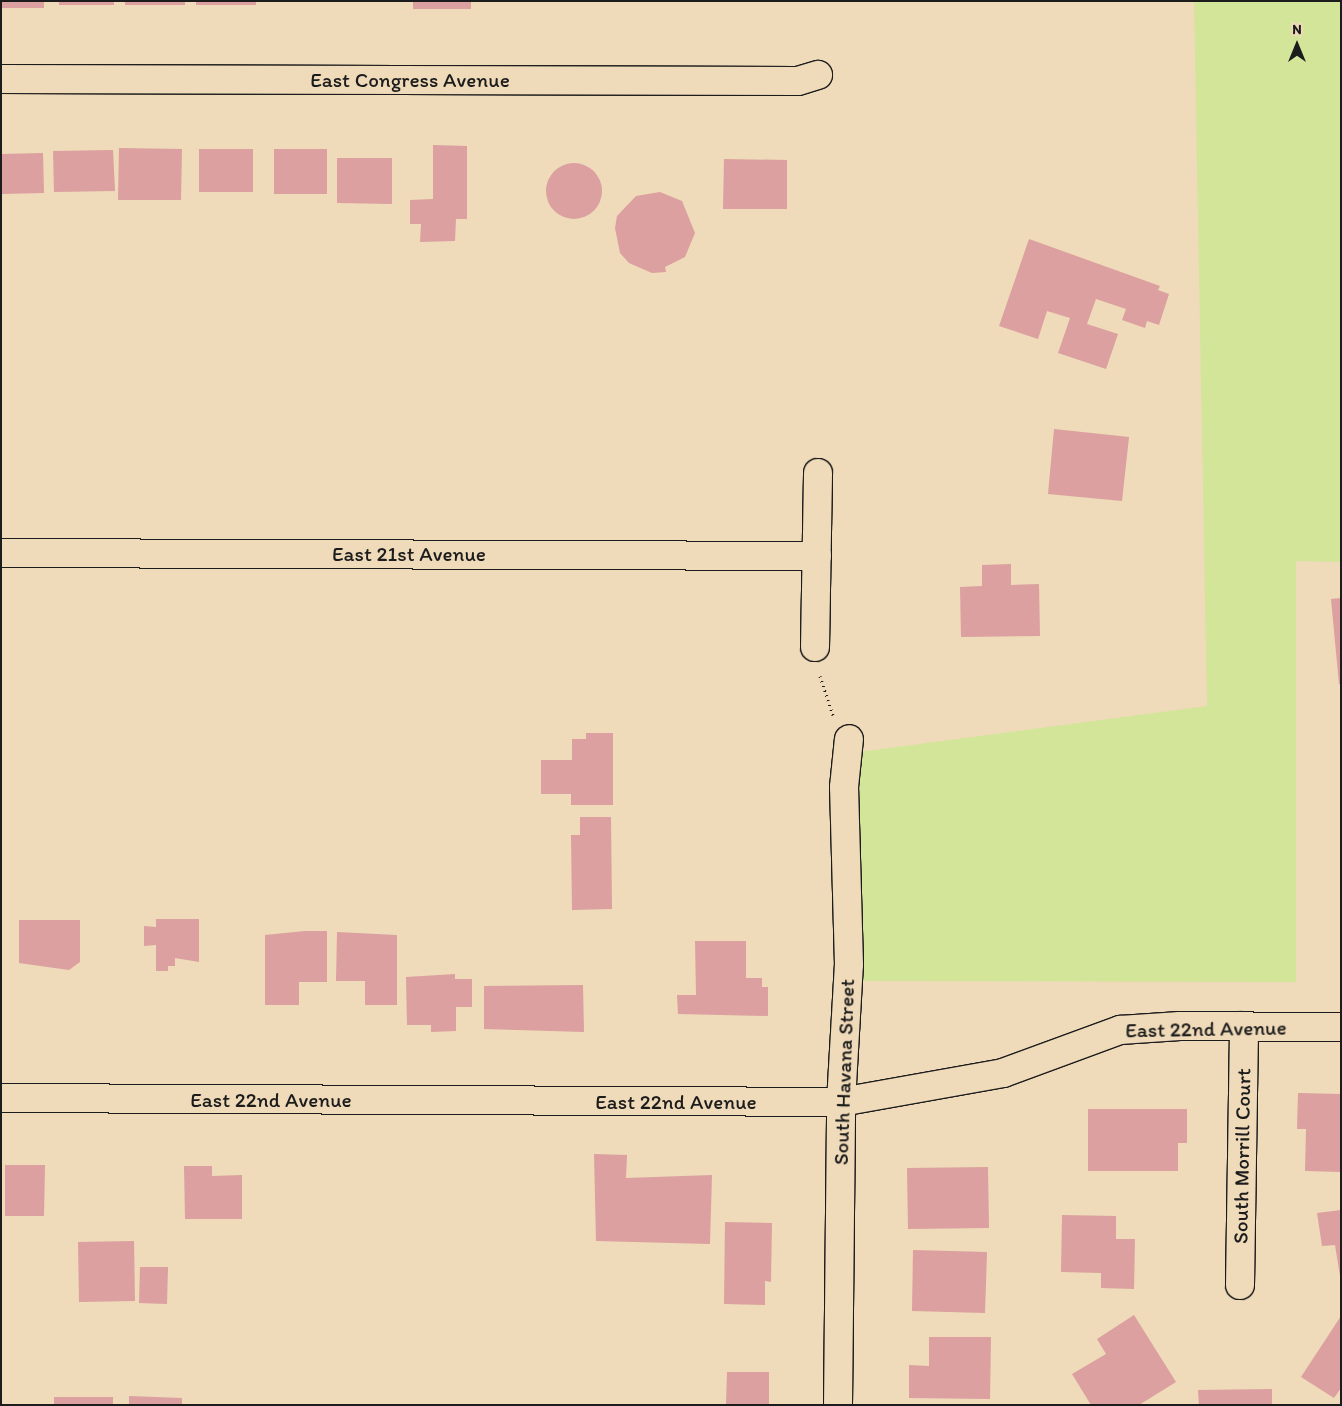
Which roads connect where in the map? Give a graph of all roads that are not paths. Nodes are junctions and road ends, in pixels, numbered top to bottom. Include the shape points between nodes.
1 (818, 75) dead end
2 (1, 79) edge
3 (818, 474) dead end
4 (1, 553) edge
5 (817, 556) junction
6 (814, 646) road end
7 (848, 739) road end
8 (1244, 1026) junction
9 (1341, 1027) edge
10 (1, 1098) edge
11 (841, 1102) junction
12 (1240, 1285) dead end
13 (838, 1405) edge

1 - 2 street, East Congress Avenue via 798,81
3 - 5 street
4 - 5 street, East 21st Avenue
5 - 6 street
7 - 11 street, South Havana Street via 844,787 848,965
8 - 9 street, East 22nd Avenue
8 - 11 street, East 22nd Avenue via 1120,1030 1003,1073 934,1089
8 - 12 street, South Morrill Court
10 - 11 street, East 22nd Avenue
11 - 13 street, South Havana Street

